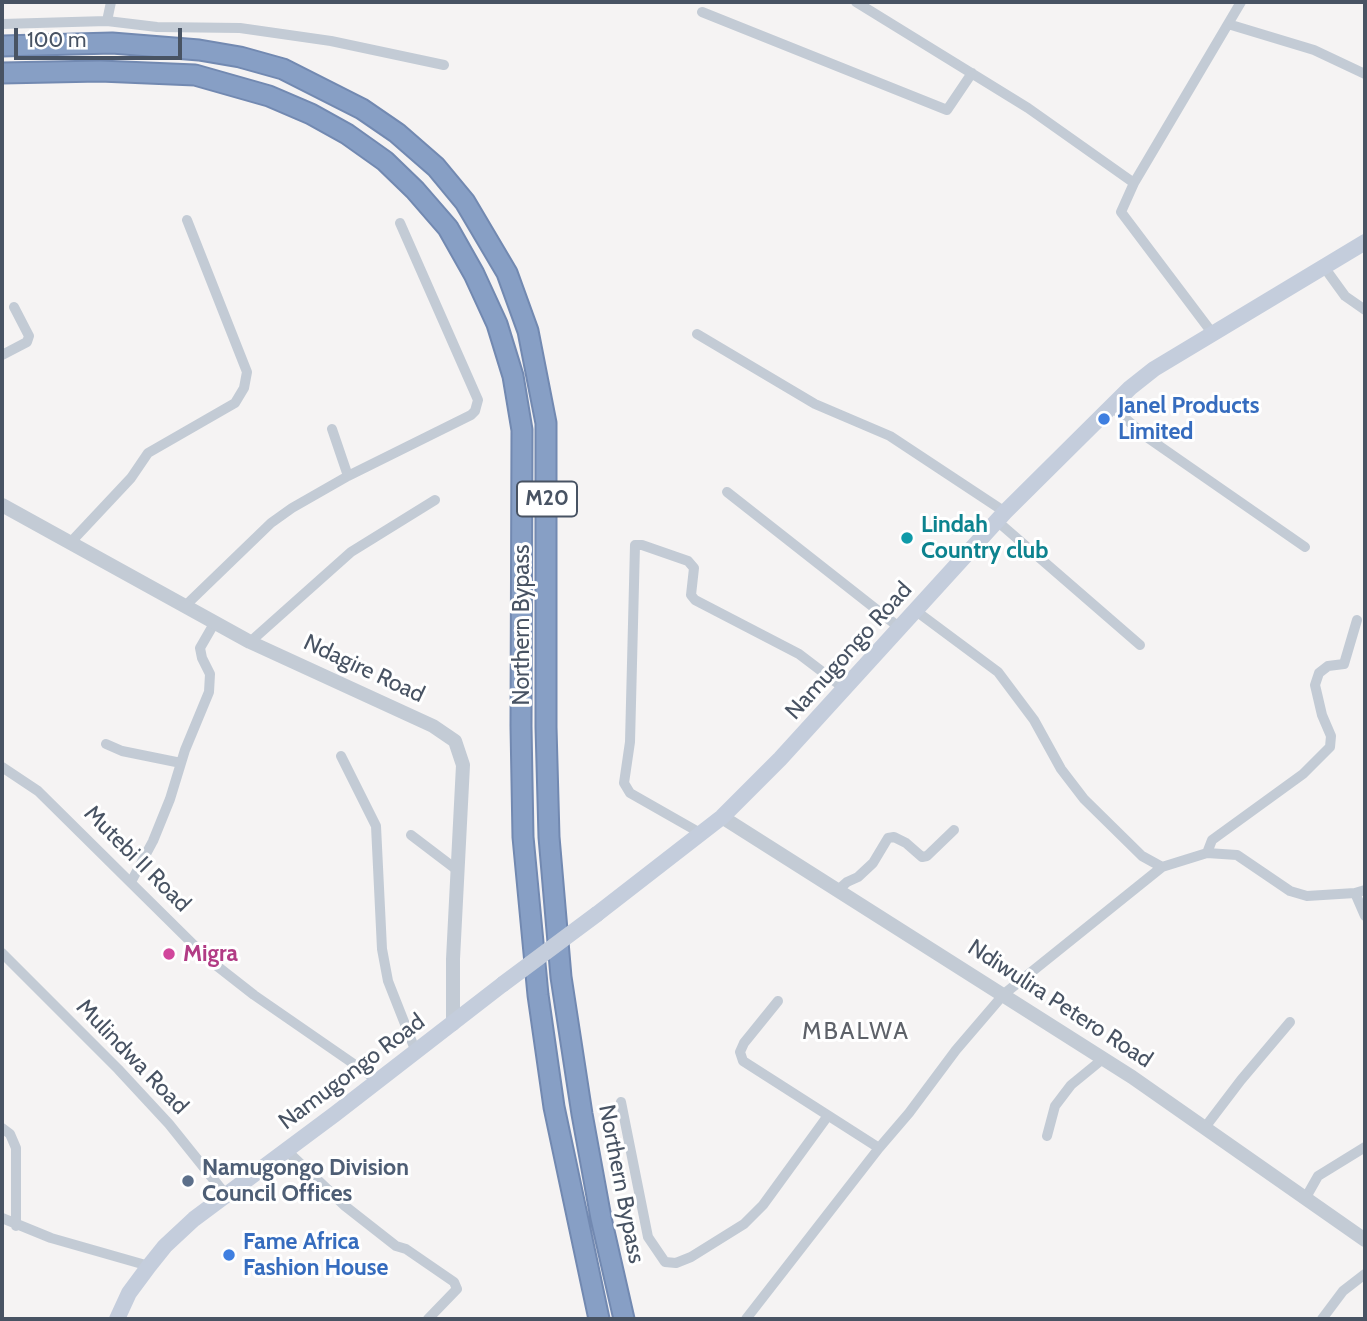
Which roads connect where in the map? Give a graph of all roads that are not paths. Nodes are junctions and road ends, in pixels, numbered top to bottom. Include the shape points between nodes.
1 (111, 2) edge
2 (856, 2) edge
3 (1241, 2) edge
4 (702, 12) dead end
5 (107, 21) junction
6 (2, 24) edge
7 (1228, 24) junction
8 (2, 46) edge
9 (444, 65) dead end
10 (2, 73) edge
11 (972, 73) junction
12 (1365, 74) edge
13 (1135, 183) junction
14 (187, 219) dead end
15 (400, 223) dead end
16 (1365, 242) edge
17 (1324, 267) junction
18 (14, 307) dead end
19 (1365, 310) edge
20 (697, 334) dead end
21 (1213, 334) junction
22 (2, 355) edge
23 (1111, 406) junction
24 (332, 429) dead end
25 (348, 476) junction
26 (727, 492) dead end
27 (435, 500) dead end
28 (3, 506) edge
29 (1001, 517) junction
30 (70, 543) junction
31 (1305, 547) dead end
32 (185, 606) junction
33 (916, 611) junction
34 (1357, 620) dead end
35 (215, 622) junction
36 (901, 628) junction
37 (250, 642) junction
38 (1140, 645) dead end
39 (845, 689) junction
40 (106, 744) dead end
41 (341, 756) dead end
42 (181, 763) junction
43 (2, 767) edge
44 (722, 817) junction
45 (954, 830) dead end
46 (702, 834) junction
47 (411, 835) dead end
48 (1207, 852) junction
49 (1162, 867) junction
50 (457, 870) junction
51 (131, 882) junction
52 (838, 890) junction
53 (1360, 892) edge
54 (1365, 916) edge
55 (2, 953) edge
56 (1004, 994) junction
57 (778, 1001) dead end
58 (1290, 1022) dead end
59 (453, 1024) junction
60 (416, 1052) junction
61 (1104, 1058) junction
62 (377, 1080) junction
63 (621, 1102) dead end
64 (827, 1116) junction
65 (1206, 1126) junction
66 (2, 1128) edge
67 (1047, 1136) dead end
68 (1365, 1147) edge
69 (879, 1148) junction
70 (286, 1150) junction
71 (226, 1195) junction
72 (1305, 1199) junction
73 (2, 1219) edge
74 (16, 1226) junction
75 (1365, 1240) edge
76 (149, 1266) junction
77 (1365, 1274) edge
78 (117, 1319) edge
79 (428, 1319) edge
80 (599, 1319) edge
81 (624, 1319) edge
82 (746, 1319) edge
83 (1322, 1319) edge

1 - 5 street
2 - 11 street
3 - 7 street
4 - 11 street via 947,110
5 - 6 street
5 - 9 street via 240,29 331,41
7 - 12 street via 1314,50
7 - 13 street
8 - 81 highway, Northern Bypass / M20 via 111,43 199,50 284,69 362,109 436,167 465,202 507,273 528,331 546,423 546,741 561,977 586,1140
10 - 80 highway, Northern Bypass / M20 via 195,75 269,96 347,134 385,161 447,228 474,274 497,324 513,376 522,430 523,837 554,1107
11 - 13 street
13 - 21 street via 1121,212
14 - 30 street via 247,372 244,388 235,403 148,453 131,478
15 - 25 street via 478,400 471,415
16 - 17 main road, Namugongo Road
17 - 19 street via 1345,296
17 - 21 main road, Namugongo Road
18 - 22 street via 29,336 27,342
20 - 29 street via 815,404 890,436
21 - 23 main road, Namugongo Road via 1154,369
23 - 29 main road, Namugongo Road
23 - 31 street via 1148,438
24 - 25 street
25 - 32 street via 271,523
26 - 36 street
27 - 37 street via 351,552
28 - 30 street, Ndagire Road
29 - 33 main road, Namugongo Road
29 - 38 street
30 - 32 street, Ndagire Road
32 - 35 street, Ndagire Road
33 - 36 main road, Namugongo Road
33 - 49 street via 998,671 1084,799 1142,856
34 - 48 street via 1344,664 1328,666 1315,685 1331,736 1330,747 1303,774 1212,840
35 - 37 street, Ndagire Road
35 - 42 street via 200,648 210,674 209,692
36 - 39 main road, Namugongo Road
37 - 50 street, Ndagire Road via 433,726 455,741 463,765
39 - 44 main road, Namugongo Road
39 - 46 street via 799,654 695,600 691,596 694,568 688,561 635,545 630,741 624,783 630,793
40 - 42 street
41 - 60 street via 376,825 382,949 388,981
42 - 51 street via 153,841
43 - 51 street, Mutebi II Road via 38,791
44 - 46 main road, Namugongo Road
44 - 52 street, Ndiwulira Petero Road
45 - 52 street via 922,857 906,843 888,838 873,863
46 - 59 main road, Namugongo Road, bridge
47 - 50 street
48 - 49 street
48 - 53 street via 1237,855 1290,891 1307,896
49 - 56 street
50 - 59 street, Ndagire Road
51 - 62 street, Mutebi II Road via 208,959
52 - 56 street, Ndiwulira Petero Road
53 - 54 street
55 - 71 street, Mulindwa Road via 169,1124
56 - 61 street, Ndiwulira Petero Road
56 - 69 street
57 - 64 street via 744,1043 743,1061
58 - 65 street
59 - 60 main road, Namugongo Road
60 - 62 main road, Namugongo Road
61 - 65 street, Ndiwulira Petero Road
61 - 67 street via 1071,1085 1055,1106
62 - 70 main road, Namugongo Road
63 - 64 street via 648,1237 665,1262 676,1263 744,1224
64 - 69 street
65 - 72 street, Ndiwulira Petero Road
66 - 74 street via 16,1148
68 - 72 street via 1318,1176
69 - 82 street
70 - 71 main road, Namugongo Road
70 - 79 street via 345,1206 396,1246 454,1282 457,1289
71 - 76 main road, Namugongo Road via 194,1219
72 - 75 street, Ndiwulira Petero Road
73 - 74 street
74 - 76 street
76 - 78 main road, Namugongo Road
77 - 83 street via 1343,1291

